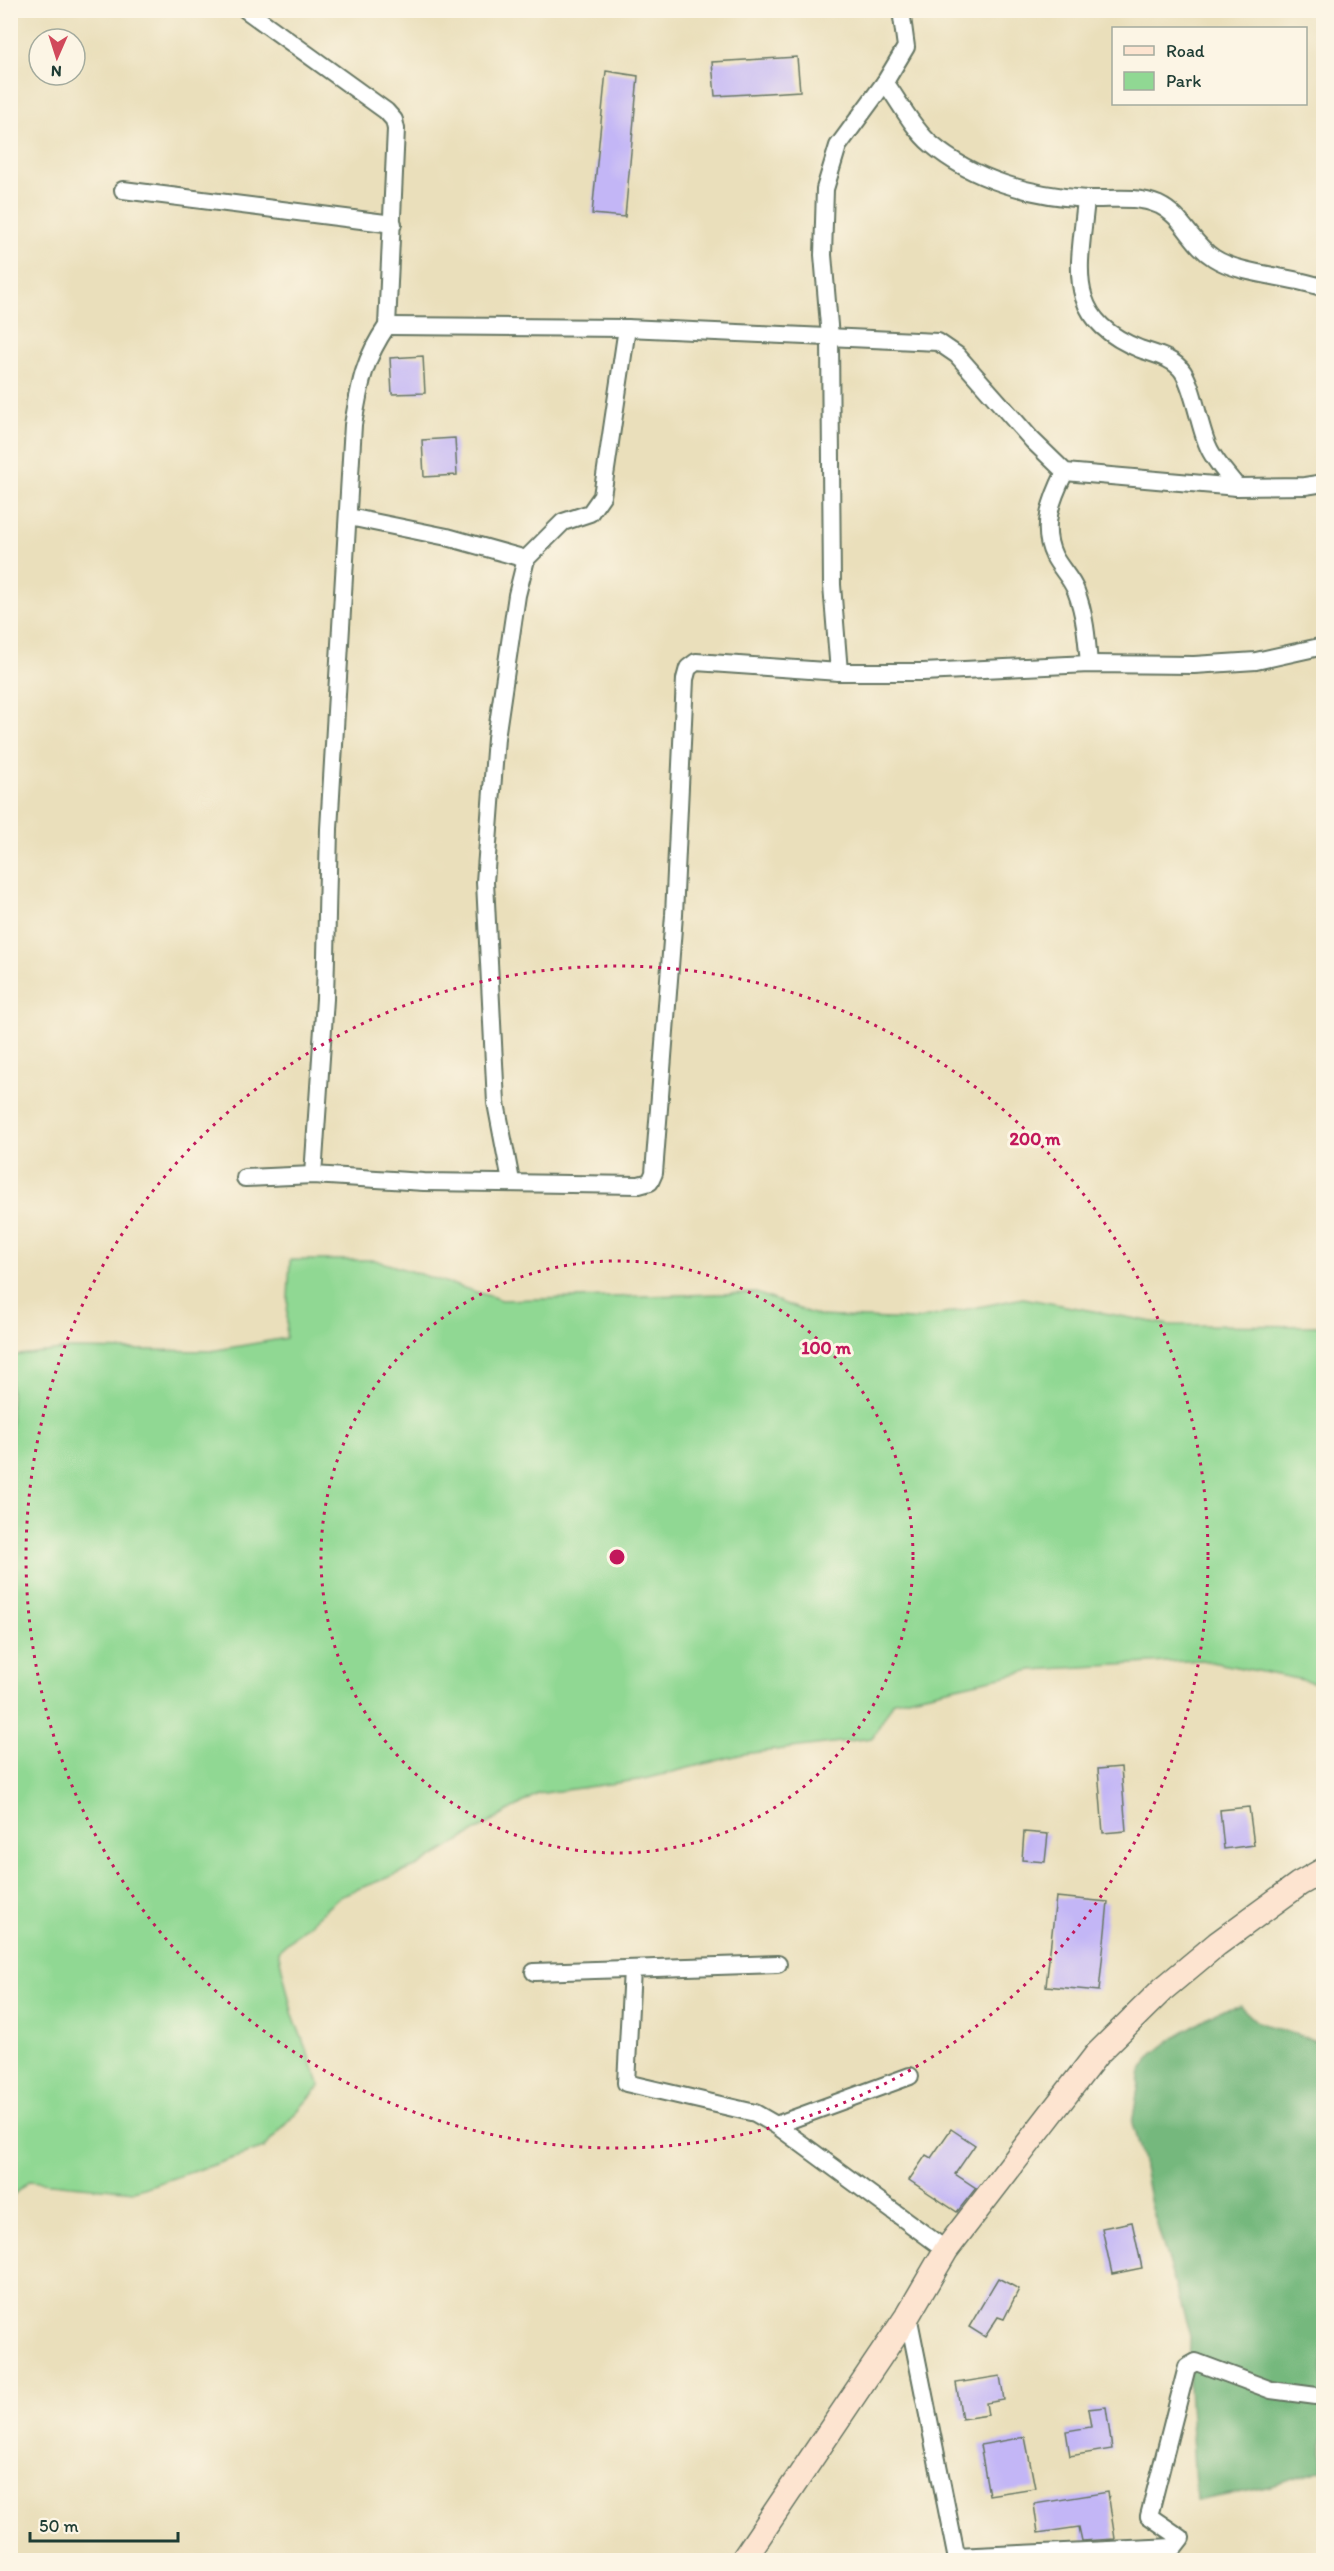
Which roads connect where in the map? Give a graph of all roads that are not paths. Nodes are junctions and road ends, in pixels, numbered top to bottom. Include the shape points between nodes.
1 (246, 10) edge
2 (902, 10) edge
3 (885, 82) junction
4 (123, 190) dead end
5 (1086, 199) junction
6 (393, 224) junction
7 (1323, 288) edge
8 (387, 326) junction
9 (627, 328) junction
10 (830, 337) junction
11 (1065, 472) junction
12 (1323, 483) edge
13 (1237, 487) junction
14 (349, 517) junction
15 (526, 559) junction
16 (1323, 646) edge
17 (1089, 664) junction
18 (839, 672) junction
19 (314, 1175) junction
20 (244, 1178) dead end
21 (511, 1181) junction
22 (1323, 1870) edge
23 (778, 1964) dead end
24 (632, 1969) junction
25 (534, 1972) dead end
26 (910, 2076) dead end
27 (776, 2125) junction
28 (946, 2250) junction
29 (908, 2315) junction
30 (1323, 2397) edge
31 (956, 2559) edge
32 (743, 2560) edge

1 - 6 street via 394,120
2 - 3 street via 906,47
3 - 5 street via 929,143 976,174 1016,188
3 - 10 street via 838,146 825,189 824,255
4 - 6 street
5 - 7 street via 1128,198 1159,205 1174,215 1196,244 1215,259
5 - 13 street via 1080,272 1085,306 1100,327 1130,345 1172,362 1184,373 1209,448
6 - 8 street
8 - 9 street
8 - 14 street via 370,352 359,389 353,425
9 - 10 street
9 - 15 street via 602,496 590,513 564,522
10 - 11 street via 938,342 957,355
10 - 18 street via 832,574
11 - 13 street
11 - 17 street via 1049,508 1047,533 1053,554 1076,590 1086,627
12 - 13 street
14 - 15 street via 447,537
14 - 19 street via 329,829 325,999
15 - 21 street via 496,738 485,882 496,1104
16 - 17 street via 1256,661
17 - 18 street
18 - 21 street via 696,662 688,668 654,1173 650,1182 639,1185
19 - 20 street
19 - 21 street via 424,1182
22 - 28 street via 1217,1944 1163,1989 1097,2054
23 - 24 street
24 - 25 street
24 - 27 street via 626,2083 756,2113
26 - 27 street
27 - 28 street
28 - 29 street
29 - 31 street
29 - 32 street
30 - 31 street via 1271,2390 1191,2363 1149,2516 1181,2538 1174,2547

